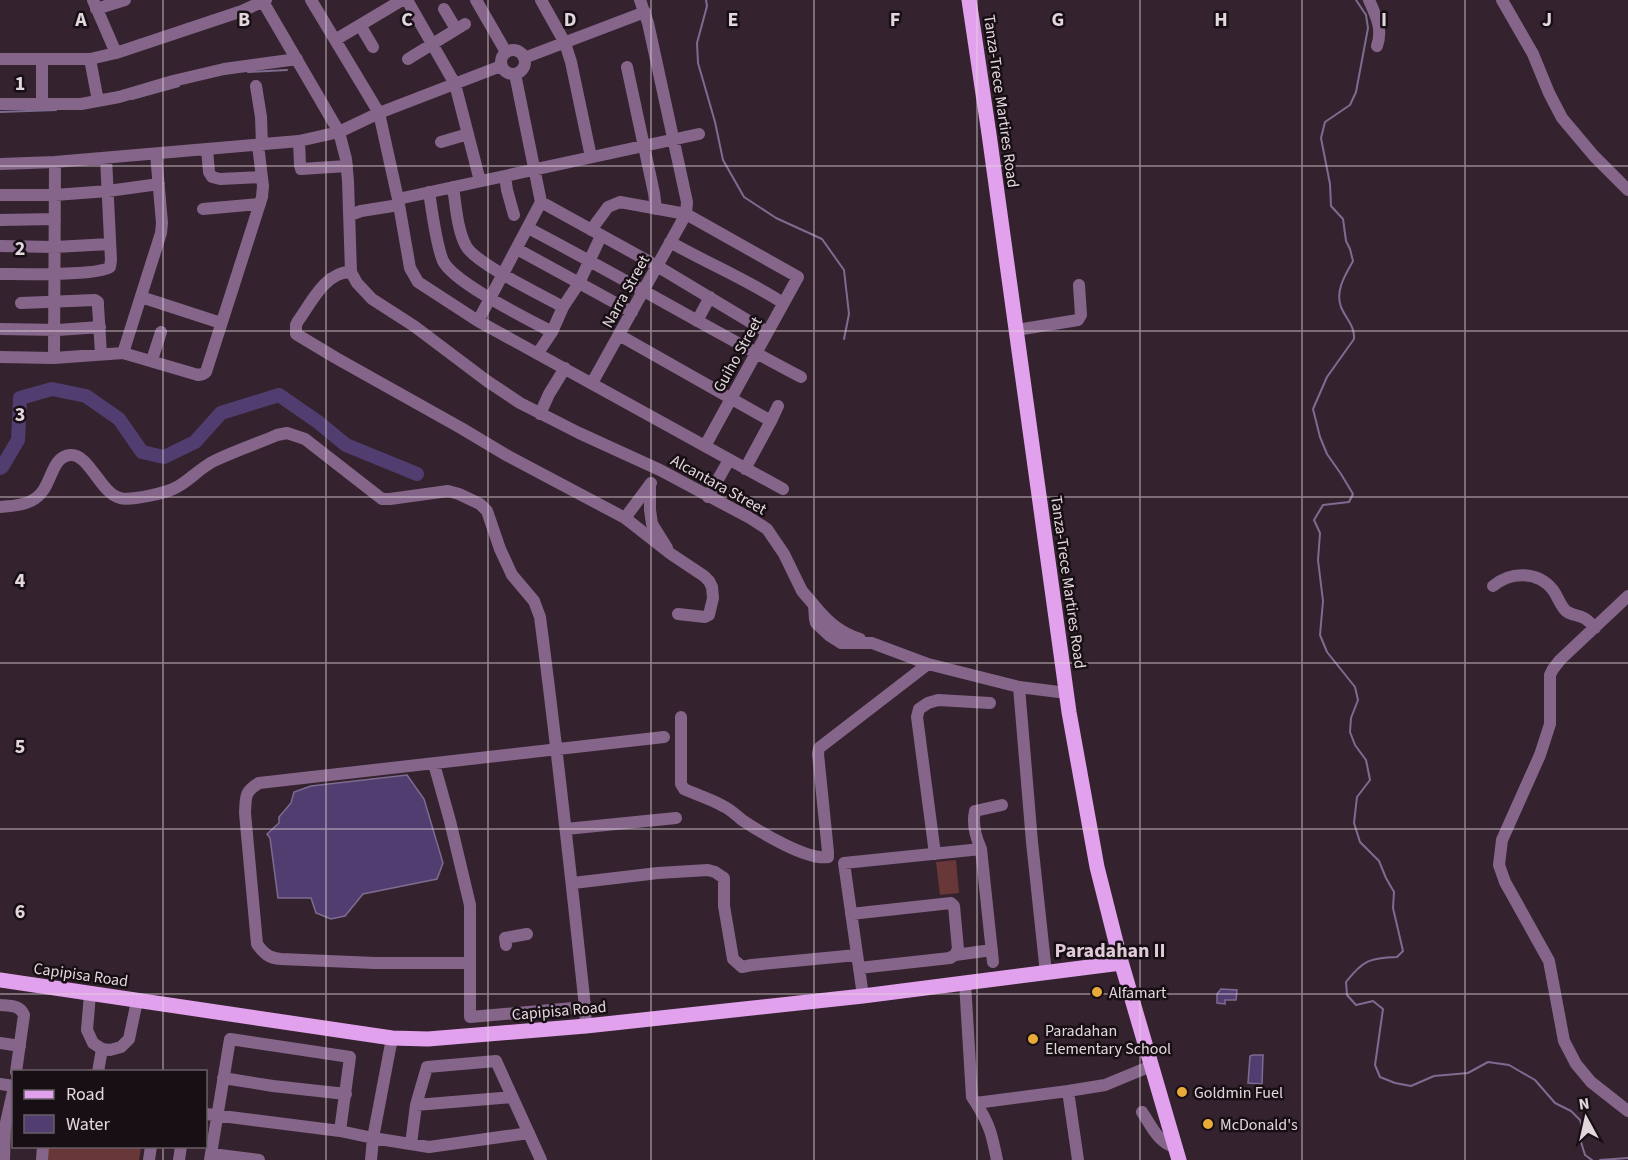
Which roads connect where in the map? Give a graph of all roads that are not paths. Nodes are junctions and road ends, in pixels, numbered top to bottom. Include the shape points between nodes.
1 (125, 0) edge
2 (311, 0) edge
3 (402, 0) edge
4 (407, 0) edge
5 (476, 0) edge
6 (541, 0) edge
7 (640, 0) edge
8 (969, 0) edge
9 (1369, 0) edge
10 (1502, 0) edge
11 (264, 1) edge
12 (94, 4) edge
13 (444, 9) dead end
14 (645, 12) junction
15 (360, 24) junction
16 (335, 40) junction
17 (566, 43) junction
18 (433, 44) junction
19 (1377, 46) dead end
20 (373, 47) dead end
21 (506, 52) junction
22 (116, 53) junction
23 (524, 58) junction
24 (0, 59) edge
25 (42, 59) junction
26 (90, 59) junction
27 (297, 59) junction
28 (408, 59) dead end
29 (501, 66) junction
30 (627, 68) dead end
31 (515, 74) junction
32 (455, 84) junction
33 (256, 86) dead end
34 (98, 101) junction
35 (0, 104) edge
36 (42, 104) junction
37 (379, 113) junction
38 (339, 132) junction
39 (468, 134) junction
40 (699, 134) dead end
41 (673, 140) junction
42 (299, 141) junction
43 (441, 142) dead end
44 (260, 145) junction
45 (644, 146) junction
46 (207, 149) junction
47 (156, 154) junction
48 (591, 157) junction
49 (106, 158) junction
50 (55, 162) junction
51 (0, 164) edge
52 (347, 166) junction
53 (535, 169) junction
54 (505, 176) junction
55 (262, 177) junction
56 (480, 181) junction
57 (159, 184) junction
58 (453, 187) junction
59 (1628, 190) edge
60 (108, 191) junction
61 (429, 192) junction
62 (0, 195) edge
63 (55, 195) junction
64 (541, 201) junction
65 (399, 202) junction
66 (260, 204) junction
67 (203, 209) dead end
68 (656, 209) junction
69 (686, 214) junction
70 (350, 215) junction
71 (514, 215) dead end
72 (55, 219) junction
73 (0, 220) edge
74 (528, 228) junction
75 (596, 233) junction
76 (670, 242) junction
77 (110, 244) junction
78 (0, 246) edge
79 (55, 247) junction
80 (517, 249) junction
81 (590, 261) junction
82 (657, 266) junction
83 (351, 272) junction
84 (0, 274) edge
85 (55, 274) junction
86 (503, 274) junction
87 (579, 283) junction
88 (1079, 285) dead end
89 (643, 291) junction
90 (141, 297) junction
91 (710, 297) junction
92 (490, 298) junction
93 (55, 301) junction
94 (21, 303) dead end
95 (783, 303) junction
96 (563, 307) junction
97 (632, 312) junction
98 (478, 321) junction
99 (697, 321) junction
100 (221, 323) junction
101 (100, 327) junction
102 (0, 329) edge
103 (54, 330) junction
104 (1016, 330) junction
105 (161, 332) dead end
106 (552, 332) junction
107 (767, 332) junction
108 (619, 335) junction
109 (123, 352) junction
110 (538, 353) junction
111 (756, 353) junction
112 (101, 354) junction
113 (0, 357) edge
114 (54, 357) junction
115 (152, 360) junction
116 (565, 368) junction
117 (801, 377) dead end
118 (592, 383) junction
119 (730, 399) junction
120 (778, 406) dead end
121 (540, 414) junction
122 (771, 421) junction
123 (705, 446) junction
124 (729, 460) junction
125 (746, 469) junction
126 (660, 470) junction
127 (650, 484) junction
128 (783, 489) dead end
129 (708, 496) junction
130 (0, 507) edge
131 (625, 518) junction
132 (671, 554) junction
133 (1493, 586) dead end
134 (1628, 596) edge
135 (678, 614) dead end
136 (1594, 628) junction
137 (928, 664) junction
138 (1019, 687) junction
139 (1067, 693) junction
140 (990, 703) dead end
141 (681, 717) dead end
142 (664, 738) dead end
143 (557, 748) junction
144 (434, 764) junction
145 (1002, 805) dead end
146 (676, 818) dead end
147 (566, 829) junction
148 (981, 849) junction
149 (935, 854) junction
150 (573, 883) junction
151 (851, 914) junction
152 (527, 934) dead end
153 (506, 945) dead end
154 (955, 955) junction
155 (858, 961) junction
156 (470, 963) junction
157 (1121, 963) junction
158 (1046, 973) junction
159 (0, 980) edge
160 (965, 983) junction
161 (90, 994) junction
162 (862, 996) junction
163 (137, 1001) junction
164 (0, 1005) edge
165 (585, 1007) junction
166 (586, 1026) junction
167 (392, 1038) junction
168 (0, 1043) edge
169 (20, 1046) junction
170 (106, 1049) junction
171 (1151, 1066) junction
172 (16, 1070) edge
173 (98, 1070) edge
174 (107, 1070) edge
175 (223, 1078) junction
176 (1068, 1091) junction
177 (346, 1094) junction
178 (12, 1095) edge
179 (512, 1097) junction
180 (976, 1103) junction
181 (416, 1105) junction
182 (1628, 1111) edge
183 (1142, 1112) dead end
184 (211, 1115) edge
185 (340, 1131) junction
186 (529, 1133) junction
187 (373, 1138) junction
188 (411, 1144) junction
189 (1177, 1153) edge
190 (211, 1157) edge
191 (4, 1160) edge
192 (260, 1160) edge
193 (371, 1160) edge
194 (541, 1160) edge
195 (997, 1160) edge
196 (1078, 1160) edge

1 - 12 street
2 - 16 street
3 - 15 street
4 - 18 street
5 - 21 street
6 - 17 street
7 - 14 street
8 - 104 main road, Tanza-Trece Martires Road
9 - 19 street via 1379,22
10 - 59 street via 1533,54 1562,118
11 - 22 street
11 - 27 street
12 - 22 street
13 - 18 street via 461,27
14 - 17 street
14 - 41 street
15 - 16 street
15 - 20 street
16 - 37 street
17 - 23 street
17 - 48 street
18 - 28 street
18 - 32 street
21 - 23 street via 517,51
21 - 29 street
22 - 26 street
23 - 31 street via 522,70
24 - 25 street
25 - 26 street
25 - 36 street
26 - 34 street
27 - 34 street via 224,69
27 - 38 street
29 - 31 street
29 - 32 street
30 - 45 street
31 - 53 street
32 - 37 street
32 - 39 street
33 - 44 street
34 - 36 street
35 - 36 street
37 - 38 street
37 - 65 street
38 - 42 street
38 - 52 street
39 - 43 street
39 - 56 street
40 - 41 street
41 - 45 street
41 - 69 street via 687,202
42 - 44 street
42 - 52 street via 301,169
44 - 46 street
44 - 55 street
45 - 48 street
45 - 68 street
46 - 47 street
46 - 55 street via 212,177
47 - 49 street
47 - 57 street
48 - 53 street
49 - 50 street
49 - 60 street
50 - 51 street
50 - 63 street
52 - 70 street
53 - 54 street
53 - 64 street
54 - 56 street
54 - 71 street
55 - 66 street
56 - 58 street
57 - 60 street
57 - 90 street via 161,233
58 - 61 street
58 - 86 street via 467,246
60 - 63 street
60 - 77 street
61 - 65 street
61 - 92 street via 444,261 454,274
62 - 63 street
63 - 72 street
64 - 74 street
64 - 75 street
65 - 70 street
65 - 98 street via 414,277
66 - 67 street
66 - 100 street
68 - 69 street
68 - 75 street via 613,204
69 - 76 street, Narra Street
69 - 95 street, Guiho Street via 798,276
70 - 83 street
72 - 73 street
72 - 79 street
74 - 80 street
74 - 81 street
75 - 81 street
75 - 82 street
76 - 82 street, Narra Street
76 - 95 street
77 - 79 street
77 - 85 street via 107,269
78 - 79 street
79 - 85 street
80 - 86 street
80 - 87 street
81 - 87 street
81 - 89 street
82 - 89 street, Narra Street
82 - 91 street
83 - 121 street, Alcantara Street via 372,299
83 - 131 street via 343,272 324,284 298,321 296,334
84 - 85 street
85 - 93 street
86 - 92 street
86 - 96 street
87 - 96 street
87 - 97 street
88 - 104 street via 1078,320
89 - 97 street, Narra Street
89 - 99 street
90 - 100 street
90 - 109 street
91 - 99 street
91 - 107 street
92 - 98 street
92 - 106 street
93 - 94 street
93 - 101 street via 95,300
93 - 103 street
95 - 107 street, Guiho Street
96 - 106 street
97 - 108 street, Narra Street
98 - 110 street
99 - 111 street
100 - 115 street via 203,375
101 - 103 street
101 - 112 street
102 - 103 street
103 - 114 street
104 - 139 main road, Tanza-Trece Martires Road
105 - 115 street
106 - 110 street
107 - 111 street, Guiho Street
108 - 118 street, Narra Street
108 - 119 street
109 - 112 street
109 - 115 street
110 - 116 street
111 - 117 street
111 - 119 street, Guiho Street
112 - 114 street
113 - 114 street
116 - 118 street
116 - 121 street
118 - 123 street
119 - 122 street
119 - 123 street, Guiho Street
120 - 122 street
121 - 126 street, Alcantara Street
122 - 125 street
123 - 124 street
124 - 125 street
124 - 129 street
125 - 128 street
126 - 127 street
126 - 129 street, Alcantara Street
127 - 131 street
127 - 132 street via 652,524
129 - 137 street, Alcantara Street via 767,529 814,605 816,623 830,636 841,643 872,643
130 - 143 street via 21,505 41,495 56,463 68,455 81,457 114,496 136,499 179,487 213,461 287,433 305,439 382,499 448,491 459,494 487,511 512,575 534,601 540,617
131 - 132 street
132 - 135 street via 704,576 713,594 709,615
133 - 136 street via 1530,575 1552,589 1568,613 1585,619
134 - 136 street
136 - 182 street via 1550,675 1550,724 1502,840 1499,865 1549,961 1564,1041 1576,1064
137 - 138 street, Alcantara Street
137 - 141 street via 819,748 828,852 825,858 779,842 724,806 684,789
138 - 139 street, Alcantara Street
138 - 158 street
139 - 157 main road, Tanza-Trece Martires Road via 1097,867
140 - 149 street via 938,700 919,709
142 - 143 street
143 - 144 street
143 - 147 street
144 - 156 street via 470,905
144 - 156 street via 259,783 249,789 245,813 257,944 270,958 281,959
145 - 148 street via 975,812 976,838
146 - 147 street
147 - 150 street
148 - 149 street
148 - 154 street via 992,956
149 - 151 street via 844,863
150 - 155 street via 708,870 724,878 724,906 733,959 742,967
150 - 165 street
151 - 154 street via 951,903 958,949
151 - 155 street
152 - 153 street via 505,938
154 - 155 street
155 - 162 street
156 - 165 street via 470,1017
157 - 158 main road, Capipisa Road
157 - 171 main road, Tanza-Trece Martires Road
158 - 160 main road, Capipisa Road
159 - 161 main road, Capipisa Road
160 - 162 main road, Capipisa Road
160 - 180 street via 972,1097
161 - 163 main road, Capipisa Road
161 - 170 street via 87,1030 93,1043
162 - 166 main road, Capipisa Road
163 - 167 main road, Capipisa Road
163 - 170 street via 129,1039 122,1047
164 - 169 street via 22,1010
165 - 166 street
166 - 167 main road, Capipisa Road via 428,1039
167 - 187 street
168 - 169 street
169 - 172 street
170 - 173 street
170 - 174 street
171 - 176 street via 1105,1085
171 - 189 main road, Tanza-Trece Martires Road
175 - 177 street
175 - 177 street via 230,1039 350,1058
175 - 184 street
176 - 180 street
176 - 196 street
177 - 185 street
178 - 191 street via 5,1127
179 - 181 street
179 - 181 street via 496,1061 427,1067
179 - 186 street
180 - 195 street via 987,1119
181 - 188 street
183 - 189 street via 1159,1137
184 - 185 street
184 - 190 street
185 - 187 street
186 - 188 street via 429,1147
186 - 194 street
187 - 188 street
187 - 193 street
190 - 192 street

